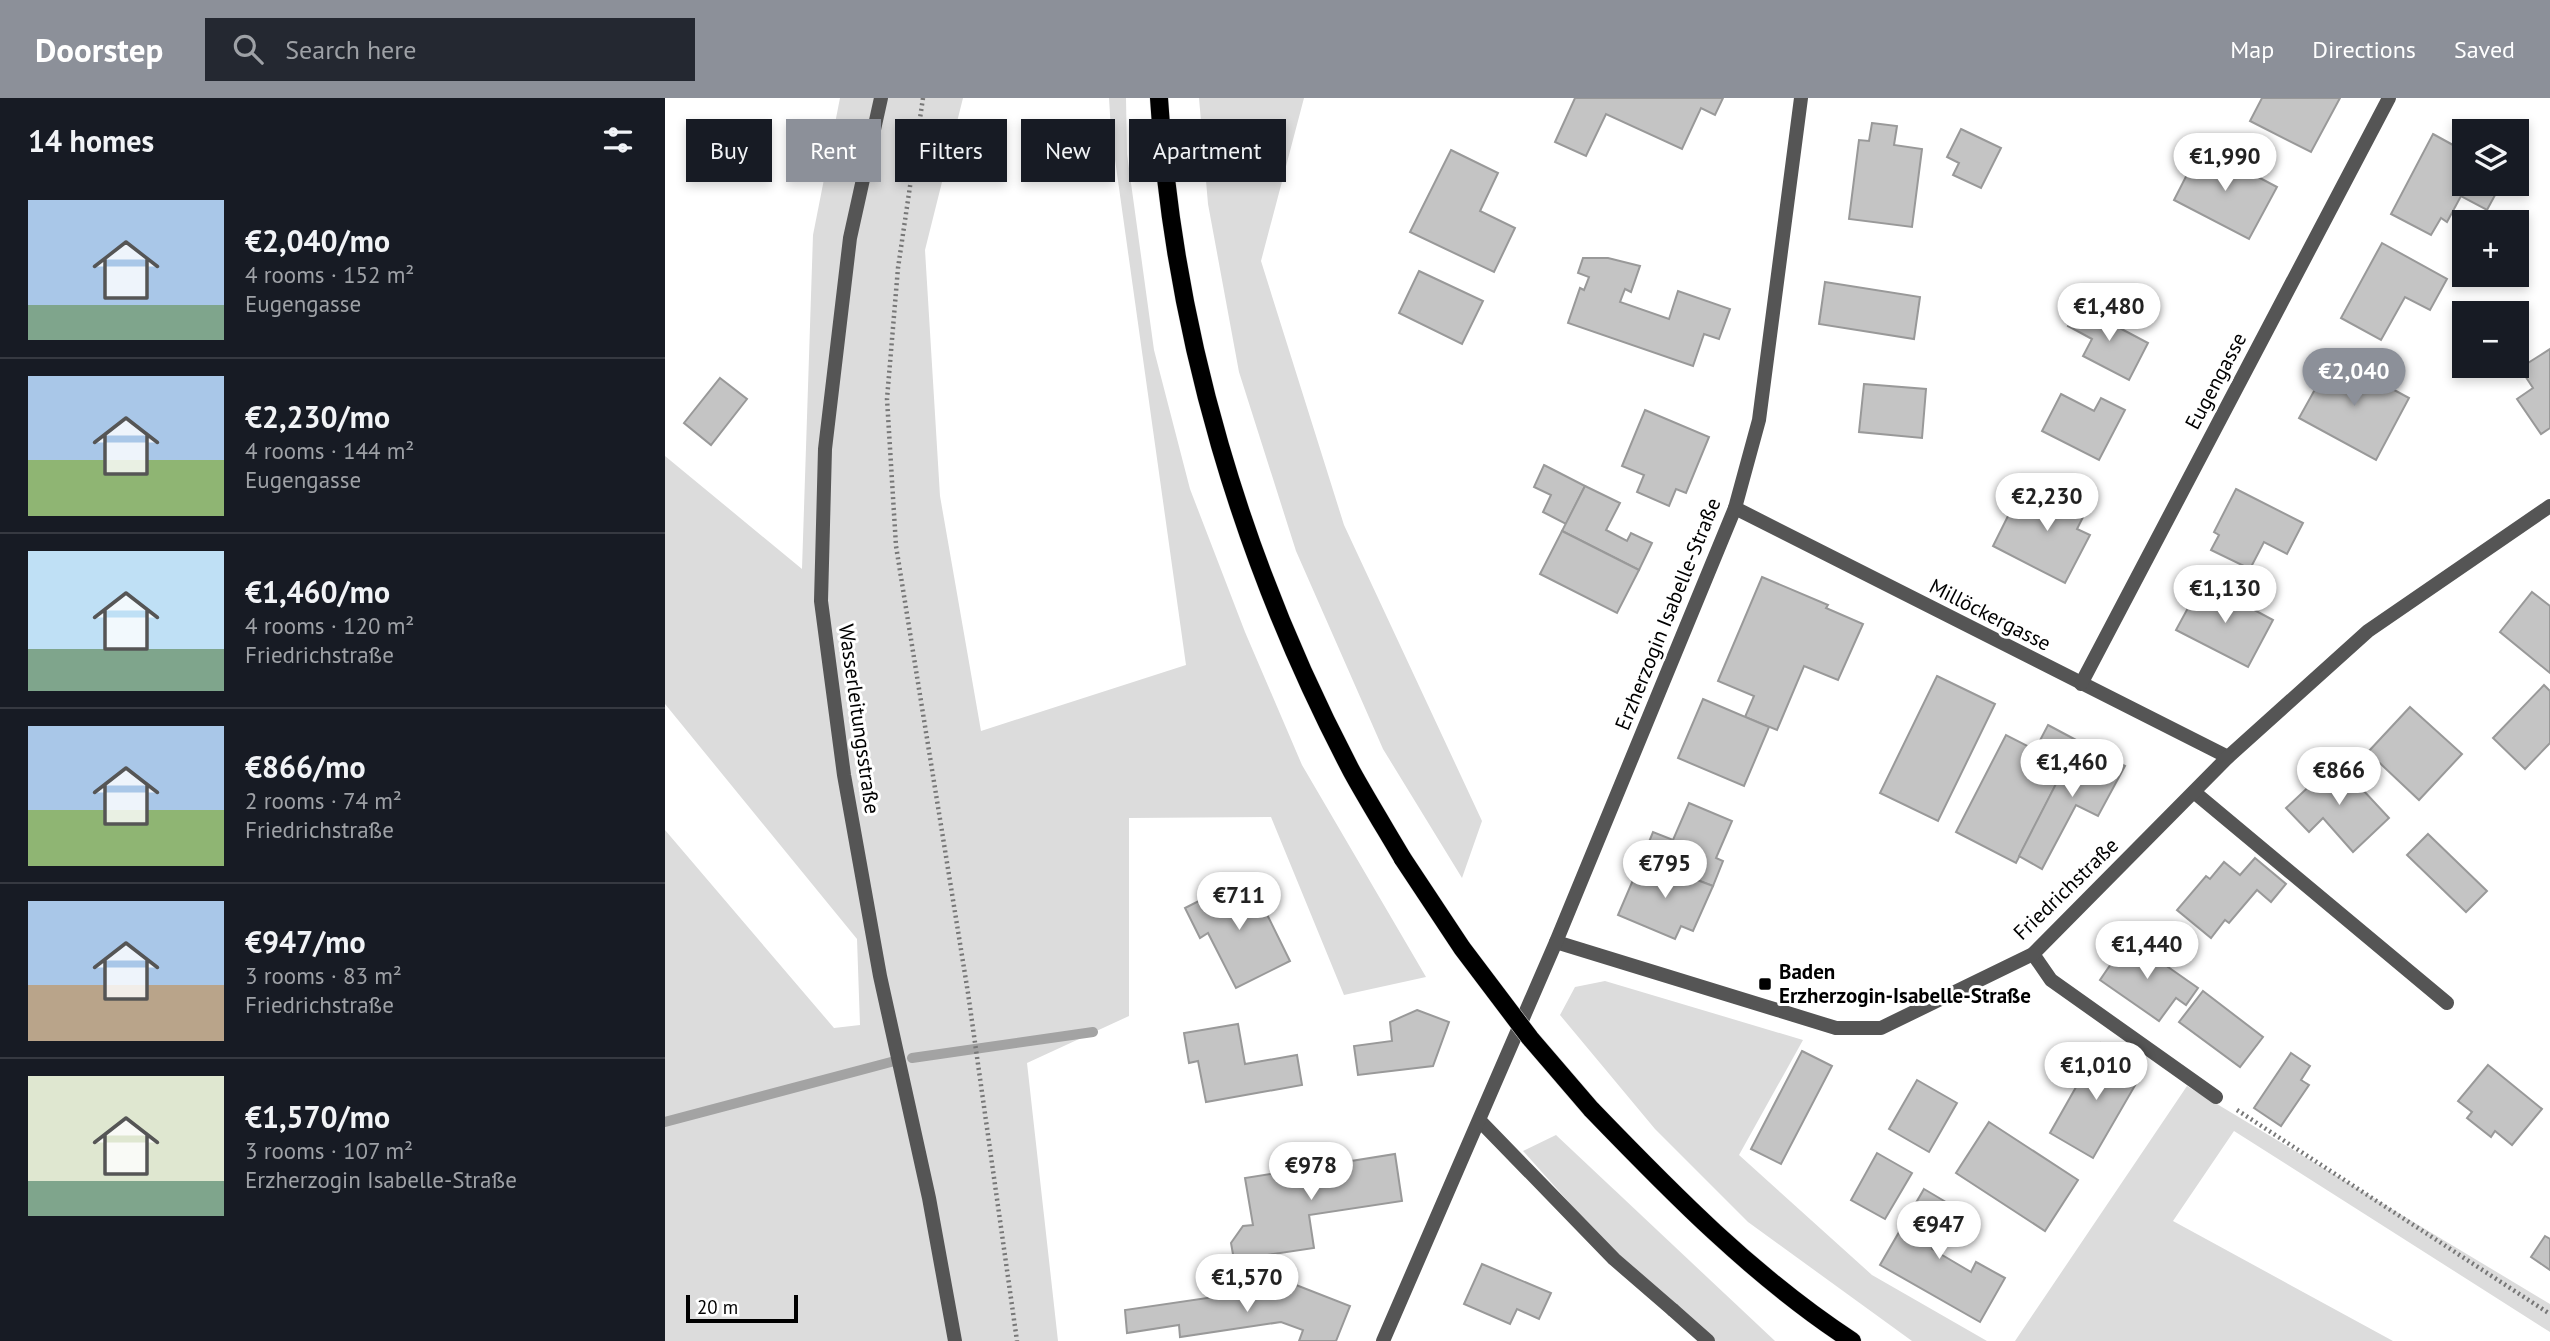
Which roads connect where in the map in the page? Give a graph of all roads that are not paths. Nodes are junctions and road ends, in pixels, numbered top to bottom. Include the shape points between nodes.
1 (881, 98) edge
2 (1159, 98) edge
3 (1801, 98) edge
4 (2389, 98) edge
5 (2550, 506) edge
6 (1735, 508) junction
7 (2081, 684) junction
8 (2228, 757) junction
9 (2193, 792) junction
10 (1556, 942) junction
11 (2033, 954) junction
12 (2447, 1003) dead end
13 (2215, 1097) road end
14 (1481, 1121) junction
15 (955, 1341) edge
16 (1383, 1341) edge
17 (1708, 1341) edge
18 (1852, 1341) edge

1 - 15 street, Wasserleitungsstraße via 850,238 825,449 821,601 844,775
2 - 18 main road, bridge via 1172,226 1210,408 1274,601 1352,772 1462,948 1591,1109 1681,1202 1752,1265
3 - 6 street, Erzherzogin Isabelle-Straße via 1759,420
4 - 7 street, Eugengasse
5 - 8 street, Friedrichstraße via 2368,631
6 - 7 street, Millöckergasse
6 - 10 street, Erzherzogin Isabelle-Straße
7 - 8 street, Millöckergasse
8 - 9 street, Friedrichstraße
9 - 11 street, Friedrichstraße
9 - 12 street
10 - 11 street, Friedrichstraße via 1836,1028 1881,1028
10 - 14 street, Erzherzogin Isabelle-Straße
11 - 13 street via 2052,980
14 - 16 street, Erzherzogin Isabelle-Straße
14 - 17 street via 1614,1259

